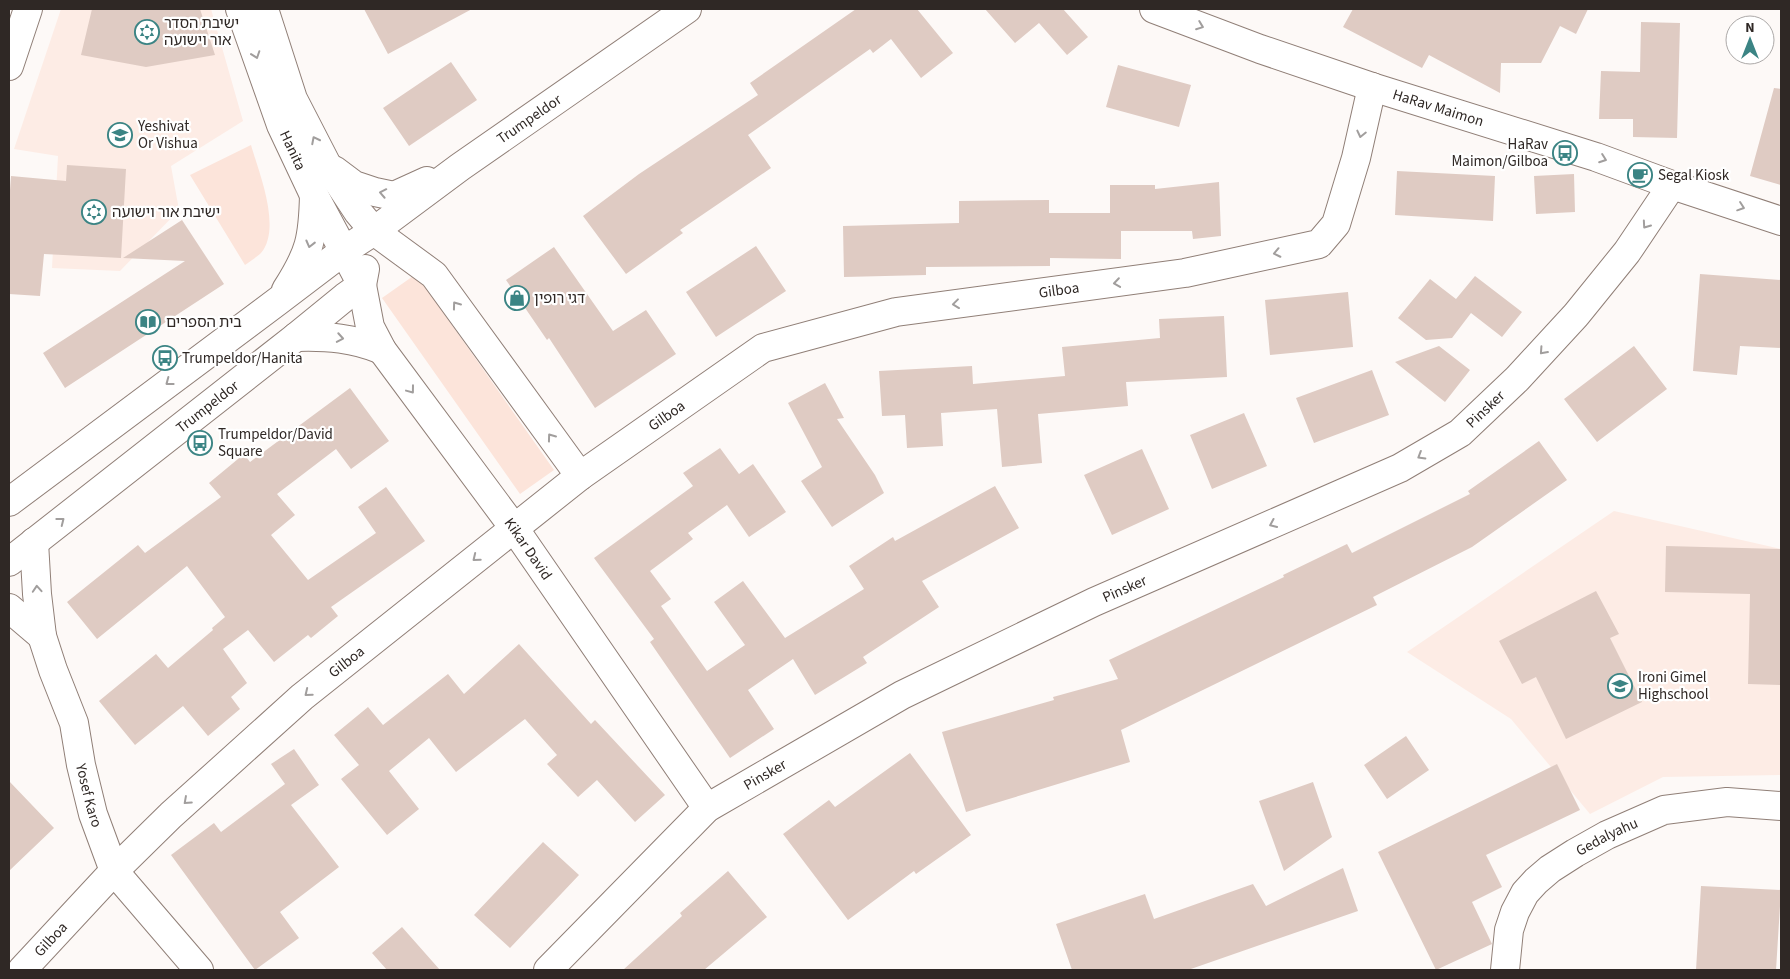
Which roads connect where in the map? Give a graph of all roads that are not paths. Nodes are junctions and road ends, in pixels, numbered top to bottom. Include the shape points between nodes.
1 (28, 9) edge
2 (240, 9) edge
3 (264, 9) edge
4 (686, 9) edge
5 (1154, 9) edge
6 (9, 66) edge
7 (1372, 87) junction
8 (327, 165) junction
9 (460, 167) junction
10 (1672, 184) junction
11 (314, 195) junction
12 (1781, 221) edge
13 (374, 232) junction
14 (345, 250) junction
15 (362, 285) junction
16 (278, 301) junction
17 (296, 337) junction
18 (382, 350) junction
19 (580, 476) junction
20 (9, 502) edge
21 (514, 528) junction
22 (34, 542) junction
23 (9, 562) edge
24 (9, 608) edge
25 (42, 636) junction
26 (1781, 806) edge
27 (707, 808) junction
28 (114, 871) junction
29 (22, 970) edge
30 (199, 970) edge
31 (548, 970) edge
32 (1505, 970) edge

1 - 6 street
2 -> 11 street, Hanita via 281,125
8 -> 3 street, Hanita via 293,99
4 - 9 street, Trumpeldor
5 -> 7 street, HaRav Maimon
7 -> 10 street, HaRav Maimon
7 -> 19 street, Gilboa via 1356,158 1336,224 1319,244 1185,273 896,312 763,348
9 -> 8 street via 394,196 354,184
8 - 13 street, Hanita
9 - 13 street, Trumpeldor
10 -> 12 street, HaRav Maimon
10 -> 27 street, Pinsker via 1627,252 1576,315 1517,379 1460,433 1400,468 1094,602 902,695
11 - 14 street, Hanita
11 -> 16 street via 307,253
13 - 14 street, Trumpeldor
13 - 15 street
19 -> 13 street via 434,275
14 - 15 street, Hanita
14 - 16 street, Trumpeldor
15 - 17 street, Trumpeldor
15 - 18 street, Kikar David via 370,327
16 -> 20 street, Trumpeldor
17 -> 18 street via 326,336
22 -> 17 street, Trumpeldor
18 -> 21 street, Kikar David
19 - 21 street, Gilboa
21 - 27 street, Kikar David
21 -> 28 street, Gilboa via 302,698
22 - 23 street, Trumpeldor
25 -> 22 street, Yosef Karo
24 - 25 street
25 - 28 street, Yosef Karo via 74,723 80,765 93,814
26 - 32 street, Gedalyahu via 1727,802 1664,810 1575,853 1536,880 1525,893 1509,930
27 - 31 street, Pinsker
28 - 29 street, Gilboa
28 - 30 street, Yosef Karo

